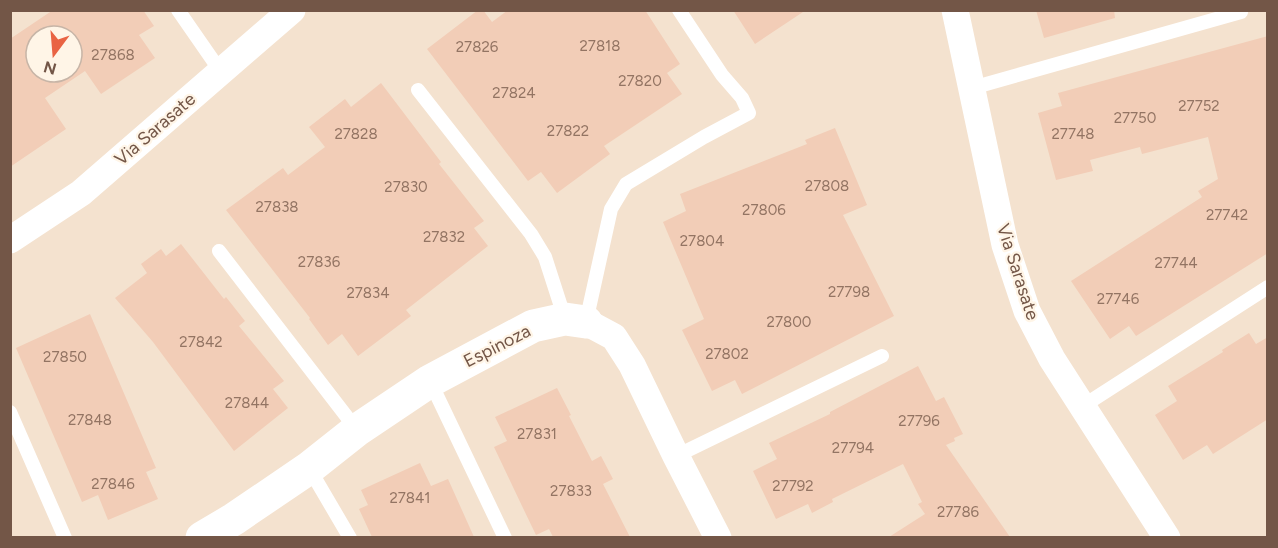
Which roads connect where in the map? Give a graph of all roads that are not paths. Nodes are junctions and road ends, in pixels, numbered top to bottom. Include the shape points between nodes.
1 (178, 10) edge
2 (292, 10) edge
3 (679, 10) edge
4 (955, 10) edge
5 (1241, 12) dead end
6 (221, 72) junction
7 (972, 88) junction
8 (418, 90) dead end
9 (10, 240) edge
10 (219, 251) dead end
11 (1268, 286) edge
12 (576, 321) junction
13 (882, 356) dead end
14 (430, 381) junction
15 (1083, 406) junction
16 (10, 412) edge
17 (357, 430) junction
18 (676, 456) junction
19 (309, 468) junction
20 (65, 537) edge
21 (202, 537) edge
22 (350, 537) edge
23 (506, 537) edge
24 (718, 537) edge
25 (1167, 537) edge

1 - 6 lane
2 - 6 street, Via Sarasate
3 - 12 lane via 749,113 626,184 611,209
4 - 7 street, Via Sarasate
5 - 7 lane
6 - 9 street, Via Sarasate via 81,193
7 - 15 street, Via Sarasate via 1005,245 1027,311
8 - 12 lane via 531,234
10 - 17 lane
11 - 15 lane
12 - 14 street, Espinoza via 533,326
12 - 18 street via 614,337 632,365
13 - 18 lane
14 - 17 street, Espinoza
14 - 23 lane
15 - 25 street, Via Sarasate
16 - 20 lane
17 - 19 street, Espinoza
18 - 24 street
19 - 21 street, Espinoza
19 - 22 lane

